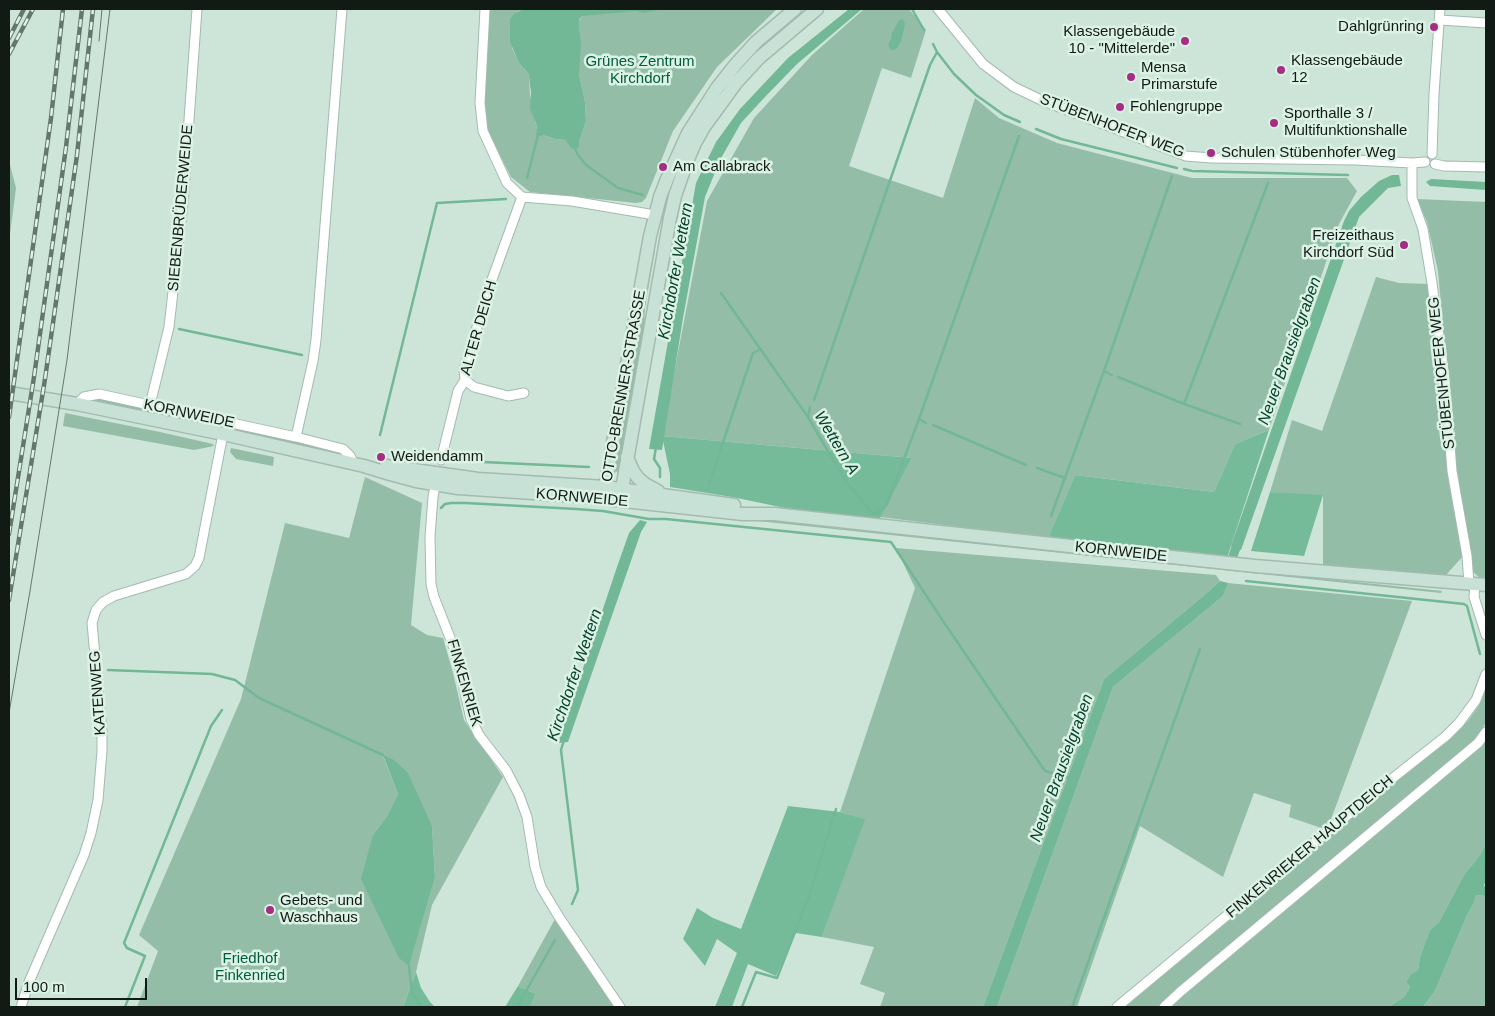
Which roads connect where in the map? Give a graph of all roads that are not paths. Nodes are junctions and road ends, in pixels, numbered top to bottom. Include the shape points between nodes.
1 (197, 9) edge
2 (342, 9) edge
3 (485, 9) edge
4 (795, 9) edge
5 (817, 9) edge
6 (938, 9) edge
7 (1440, 9) edge
8 (1440, 20) junction
9 (1486, 23) edge
10 (1428, 158) junction
11 (1412, 163) junction
12 (1486, 167) edge
13 (522, 197) junction
14 (655, 215) junction
15 (670, 218) junction
16 (464, 380) junction
17 (9, 393) edge
18 (524, 393) dead end
19 (77, 404) junction
20 (150, 405) junction
21 (223, 434) junction
22 (296, 437) junction
23 (627, 457) junction
24 (441, 460) dead end
25 (359, 465) junction
26 (436, 479) junction
27 (605, 486) junction
28 (622, 489) junction
29 (667, 496) junction
30 (612, 500) junction
31 (774, 514) junction
32 (1477, 585) edge
33 (1486, 635) edge
34 (1486, 674) edge
35 (1486, 732) edge
36 (21, 1007) edge
37 (620, 1007) edge
38 (1117, 1007) edge
39 (1164, 1007) edge

1 - 20 street, SIEBENBRÜDERWEIDE via 183,203 170,318
2 - 22 street via 316,340
3 - 13 street via 480,103 483,131 508,183
4 - 14 main road, OTTO-BRENNER-STRASSE via 756,42 717,88 682,143
5 - 15 main road, OTTO-BRENNER-STRASSE via 759,58 713,113 690,153
6 - 11 street, STÜBENHOFER WEG via 983,64 1014,87 1186,156
7 - 8 street
8 - 9 street
8 - 10 street
10 - 11 street, STÜBENHOFER WEG
10 - 12 street via 1436,158 1435,164 1444,166
11 - 32 street, STÜBENHOFER WEG via 1412,198 1422,222 1445,381 1452,471 1469,570
13 - 14 street via 572,201
13 - 16 street, ALTER DEICH via 490,285 464,369
14 - 15 main road
14 - 27 main road, OTTO-BRENNER-STRASSE
15 - 23 main road, OTTO-BRENNER-STRASSE
16 - 18 street via 474,387 508,396
16 - 24 street, ALTER DEICH via 458,391
17 - 19 main road, KORNWEIDE
19 - 20 street, KORNWEIDE via 84,397 99,394
19 - 21 main road, KORNWEIDE
20 - 22 street, KORNWEIDE
21 - 25 main road, KORNWEIDE
21 - 36 street, KATENWEG via 195,566 186,574 114,596 96,610 92,623 102,732 96,809 81,862
22 - 25 street, KORNWEIDE via 342,450
23 - 28 main road, OTTO-BRENNER-STRASSE
23 - 29 main road via 638,478
25 - 26 main road, KORNWEIDE via 380,466
26 - 27 main road, KORNWEIDE
26 - 30 main road, KORNWEIDE via 470,489
26 - 37 street, FINKENRIEK via 430,549 431,584 456,653 473,724 506,770 519,795 527,817 541,887
27 - 28 main road, KORNWEIDE
27 - 30 main road, OTTO-BRENNER-STRASSE
28 - 29 main road, KORNWEIDE
28 - 30 main road, OTTO-BRENNER-STRASSE
29 - 31 main road, KORNWEIDE via 743,506
30 - 31 main road, KORNWEIDE via 743,514
31 - 32 main road, KORNWEIDE via 1255,566
32 - 33 street via 1474,596
34 - 38 street, FINKENRIEKER HAUPTDEICH via 1476,700 1446,736
35 - 39 street, FINKENRIEKER HAUPTDEICH via 1478,743

